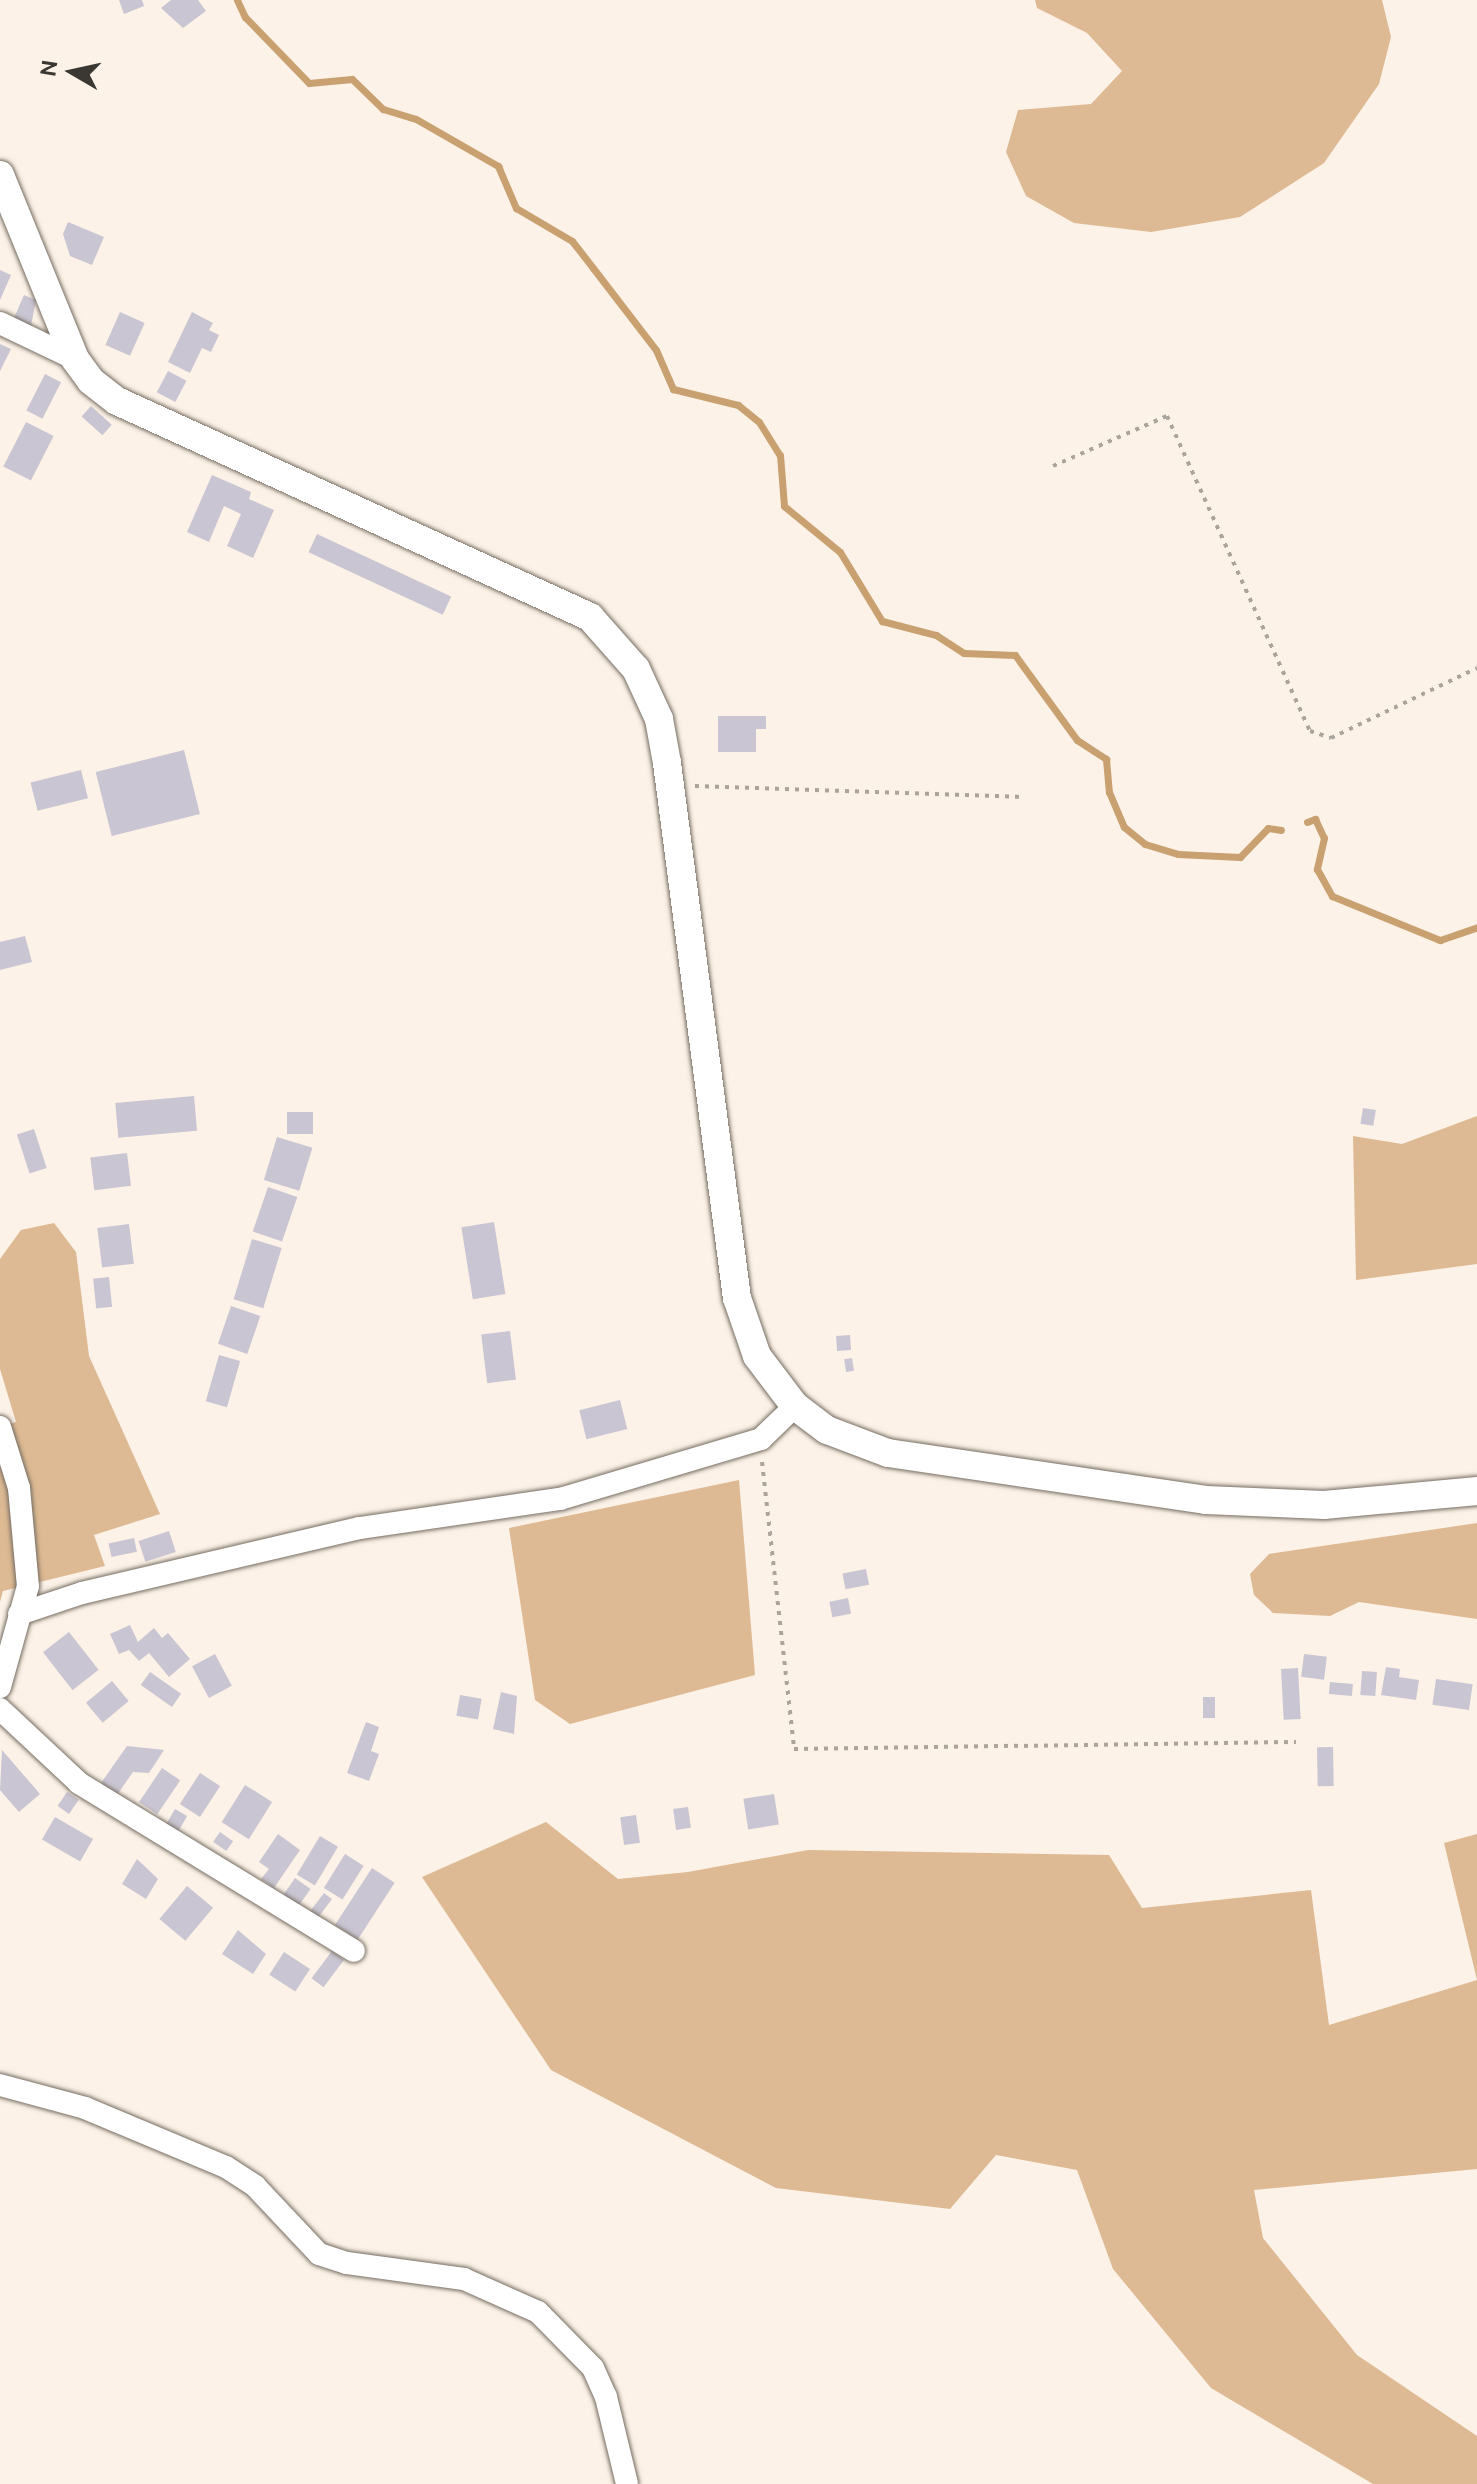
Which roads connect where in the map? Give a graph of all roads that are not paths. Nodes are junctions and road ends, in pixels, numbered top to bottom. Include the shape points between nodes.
1 (0, 175) edge
2 (0, 323) edge
3 (75, 359) junction
4 (795, 1406) junction
5 (0, 1427) edge
6 (1477, 1491) edge
7 (19, 1614) junction
8 (0, 1687) edge
9 (0, 1709) edge
10 (354, 1951) dead end
11 (0, 2085) edge
12 (627, 2484) edge

1 - 3 street
2 - 3 street
3 - 4 street via 91,381 117,401 590,617 636,669 659,719 737,1298 757,1356
4 - 6 street via 827,1430 888,1453 1206,1500 1324,1505
4 - 7 street via 761,1439 560,1499 346,1531 82,1593
5 - 7 street via 25,1528 28,1586
7 - 8 street
9 - 10 street via 79,1783
11 - 12 street via 85,2108 226,2167 255,2186 319,2254 347,2263 464,2279 538,2312 593,2368 606,2397

